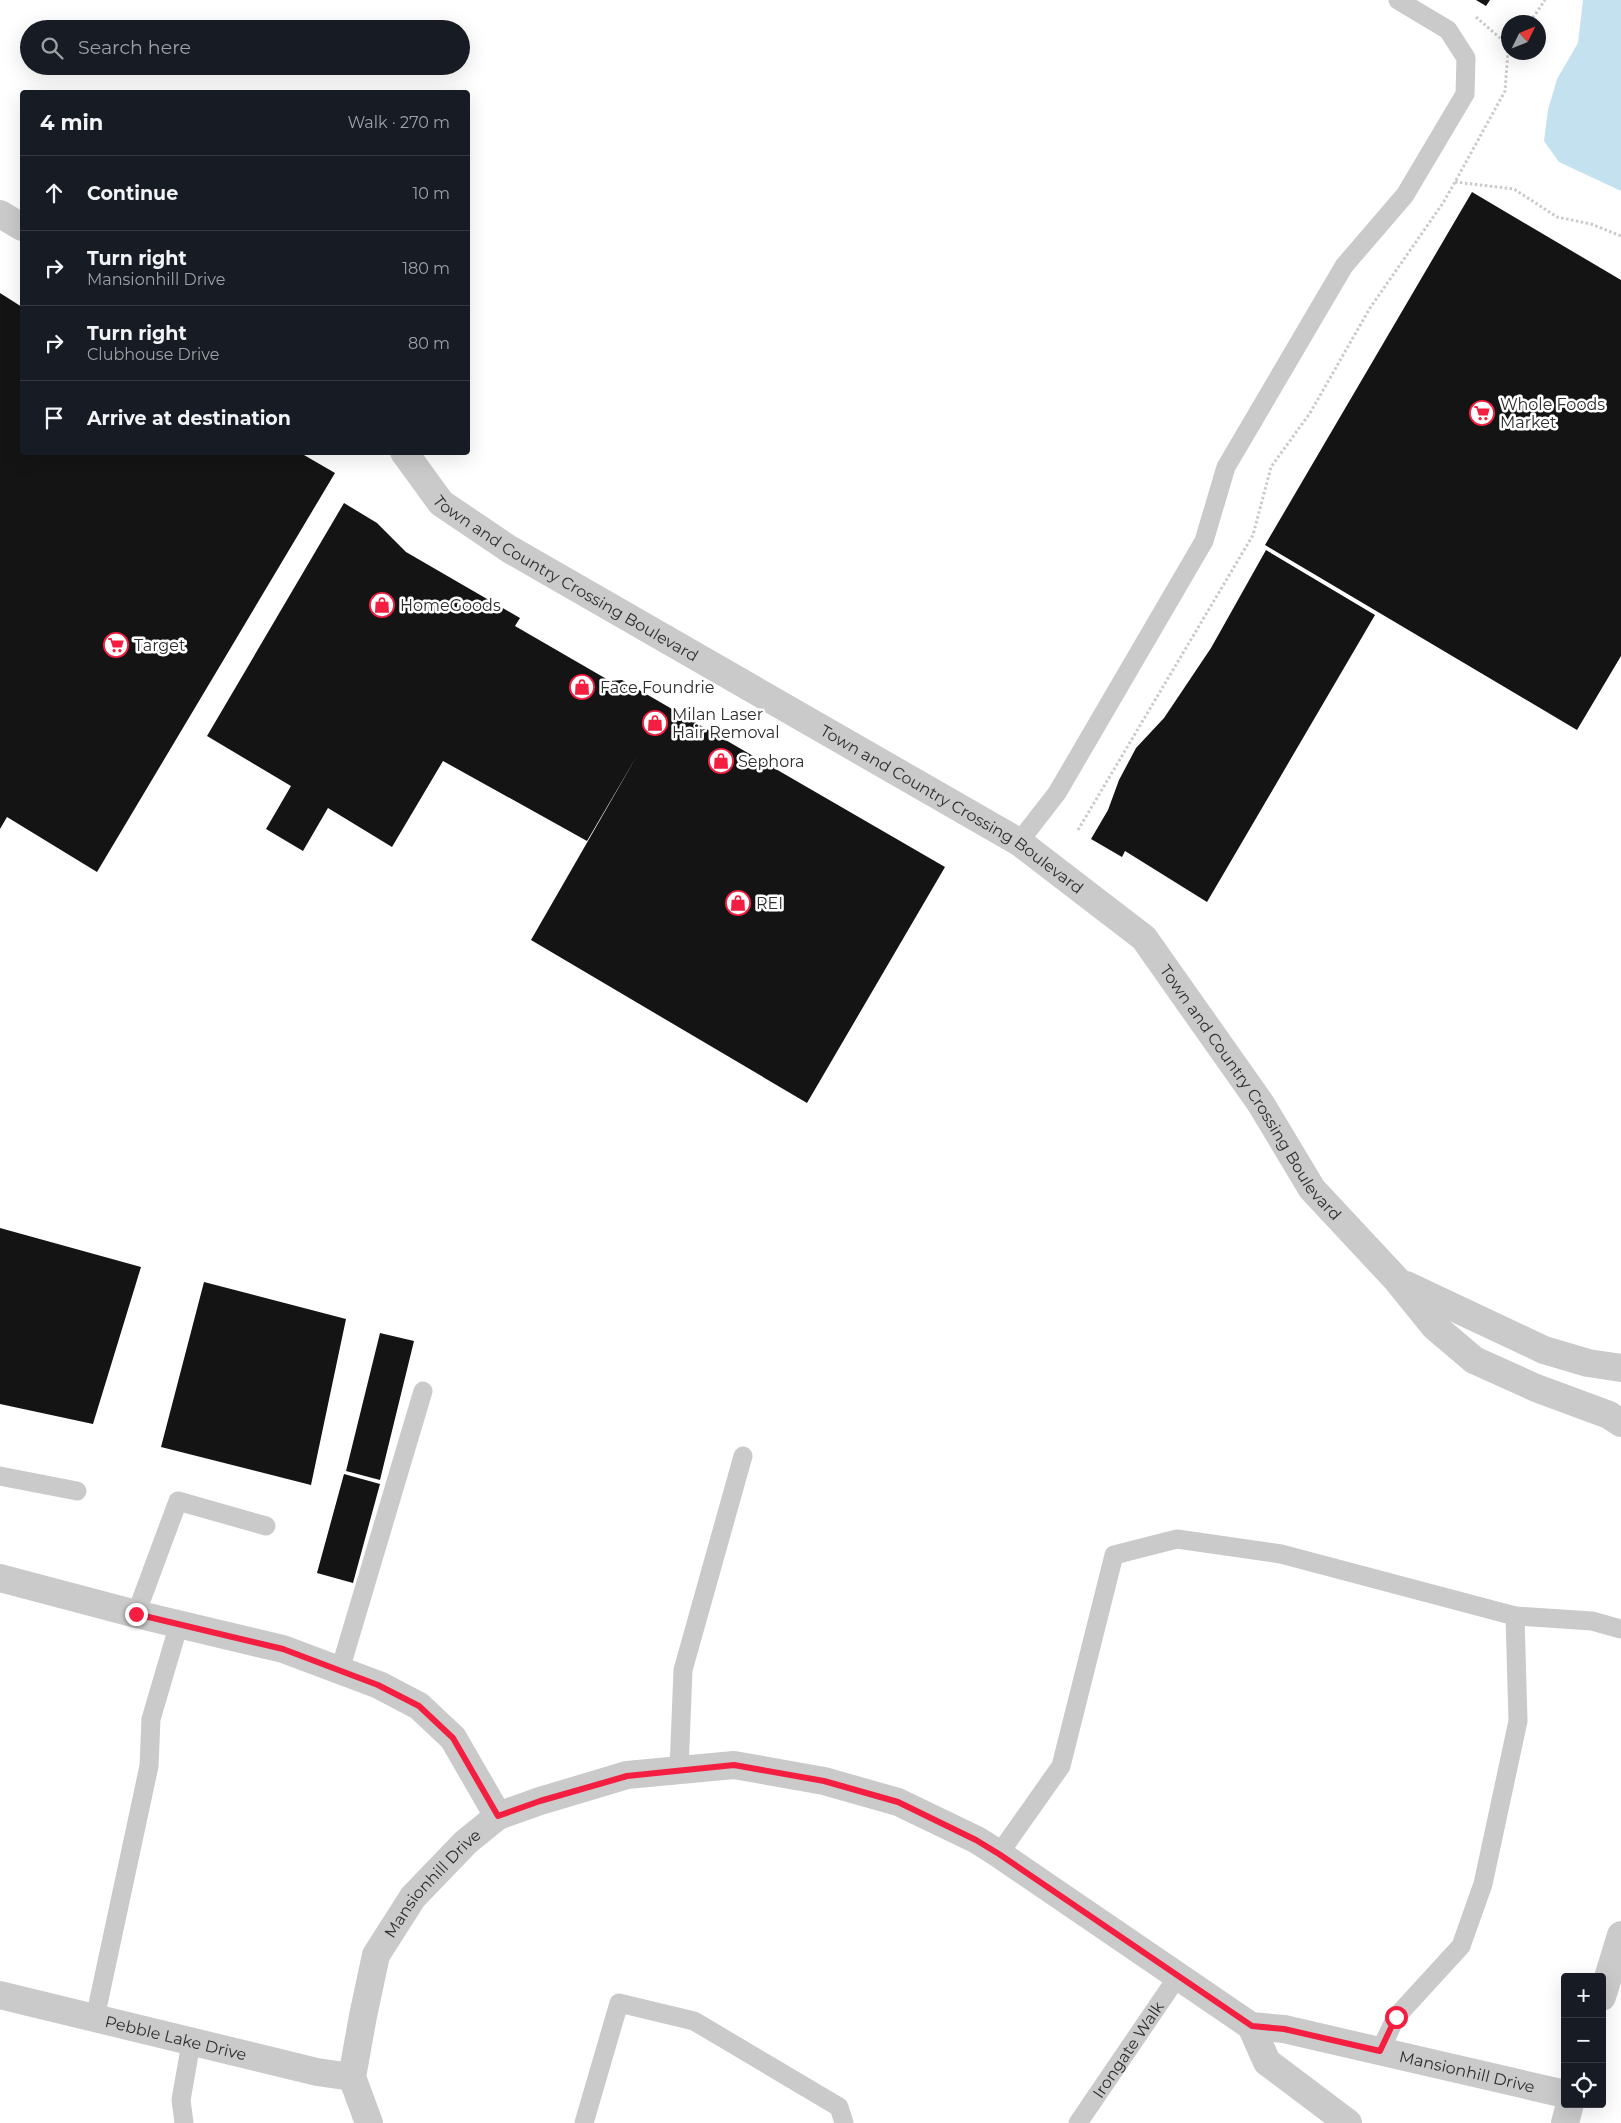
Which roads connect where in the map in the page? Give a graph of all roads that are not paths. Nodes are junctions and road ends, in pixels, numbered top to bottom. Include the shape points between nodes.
1 (1398, 0) edge
2 (0, 214) edge
3 (20, 226) edge
4 (406, 455) edge
5 (1019, 842) junction
6 (1396, 1279) junction
7 (1621, 1368) edge
8 (423, 1391) dead end
9 (1621, 1423) edge
10 (743, 1456) dead end
11 (0, 1476) edge
12 (77, 1491) dead end
13 (266, 1526) dead end
14 (0, 1578) edge
15 (136, 1614) junction
16 (1515, 1616) junction
17 (179, 1624) junction
18 (1621, 1629) edge
19 (340, 1670) junction
20 (679, 1770) junction
21 (498, 1816) junction
22 (999, 1854) junction
23 (1621, 1935) edge
24 (1178, 1976) junction
25 (1606, 1984) edge
26 (0, 1995) edge
27 (95, 2018) junction
28 (1252, 2026) junction
29 (191, 2042) junction
30 (1380, 2051) junction
31 (352, 2077) junction
32 (1561, 2093) edge
33 (1569, 2108) edge
34 (184, 2123) edge
35 (369, 2123) edge
36 (584, 2123) edge
37 (844, 2123) edge
38 (1078, 2123) edge
39 (1348, 2123) edge
40 (1565, 2123) edge

1 - 5 lane via 1448,30 1466,58 1465,94 1406,195 1344,266 1226,467 1204,541 1057,793
2 - 3 street
4 - 5 street, Town and Country Crossing Boulevard via 441,503 509,549
5 - 6 street, Town and Country Crossing Boulevard via 1144,938 1261,1104 1312,1189
6 - 7 street, Town and Country Crossing Boulevard via 1544,1350 1588,1363
6 - 9 street, Town and Country Crossing Boulevard via 1434,1326 1474,1360 1536,1388 1609,1415
8 - 19 lane
10 - 20 lane via 683,1670
11 - 12 lane
13 - 15 lane via 178,1501
14 - 15 street
15 - 17 street
16 - 18 lane via 1592,1621
16 - 22 lane via 1281,1554 1177,1539 1114,1555 1061,1766
16 - 30 lane via 1518,1721 1483,1884 1461,1946 1396,2017
17 - 19 street via 283,1649
17 - 27 lane via 150,1720 149,1766
19 - 21 street via 419,1706 453,1738
20 - 21 street, Mansionhill Drive via 627,1776
20 - 22 street, Mansionhill Drive via 734,1765 824,1781 898,1802
21 - 31 street, Mansionhill Drive via 466,1842 413,1897 376,1955
22 - 24 street, Mansionhill Drive
23 - 25 street
24 - 28 street, Mansionhill Drive
24 - 38 lane, Irongate Walk
26 - 27 street, Pebble Lake Drive
27 - 29 street, Pebble Lake Drive
28 - 30 street, Mansionhill Drive via 1284,2029
28 - 39 street via 1268,2062
29 - 31 street, Pebble Lake Drive via 317,2072
29 - 34 lane via 181,2100
30 - 32 street, Mansionhill Drive
31 - 35 street
33 - 40 street
36 - 37 lane via 619,2003 694,2021 839,2107

